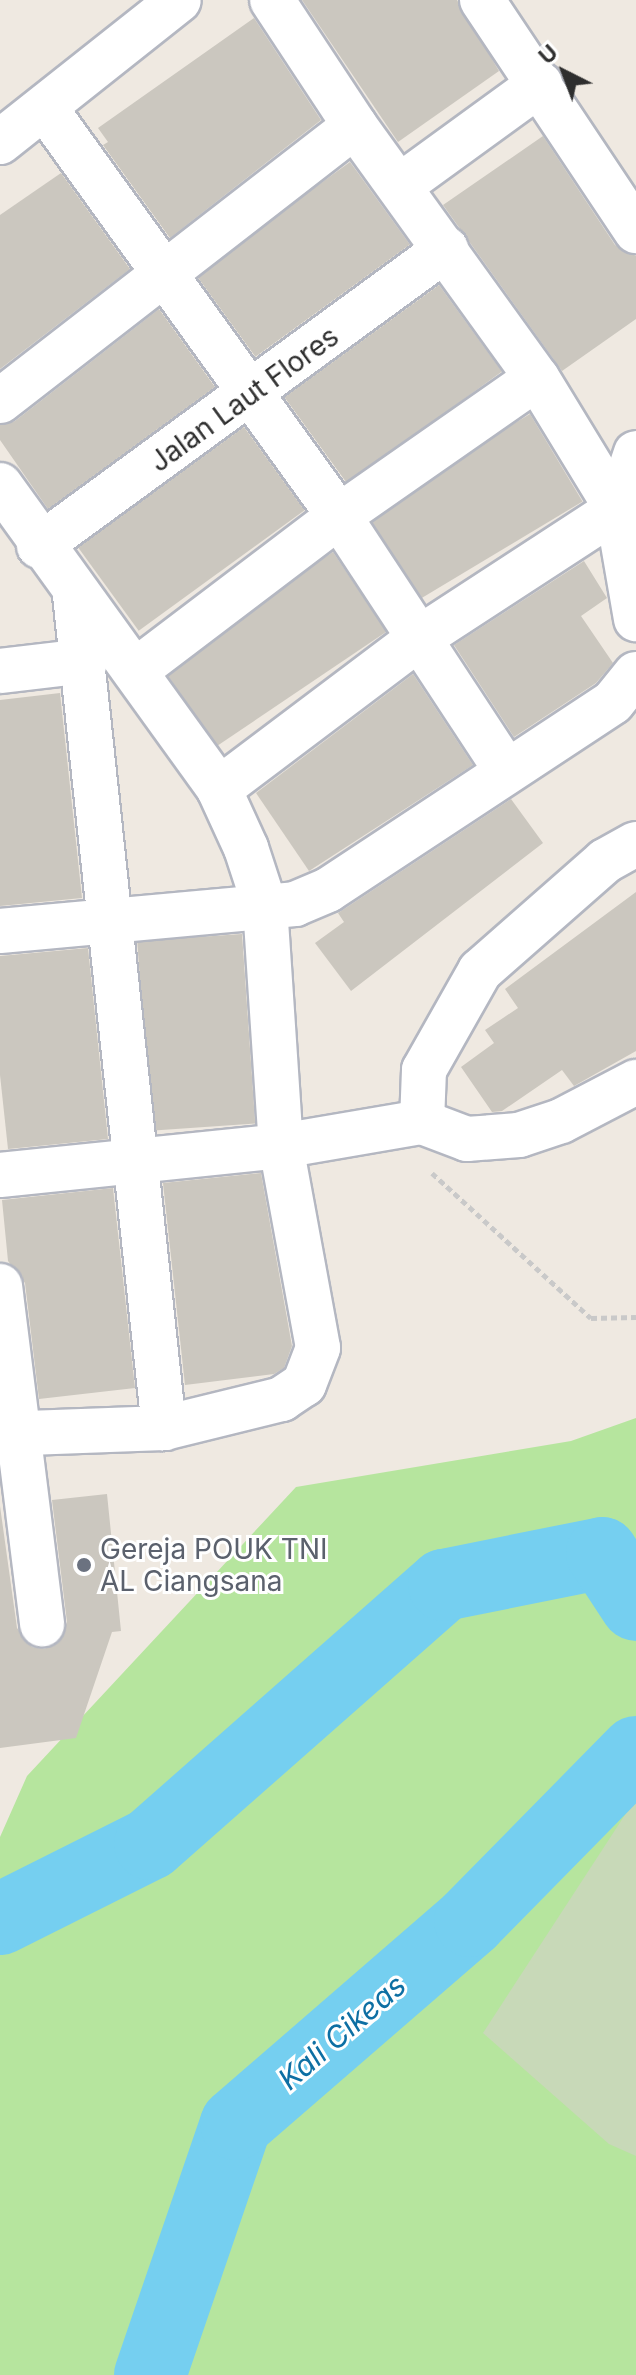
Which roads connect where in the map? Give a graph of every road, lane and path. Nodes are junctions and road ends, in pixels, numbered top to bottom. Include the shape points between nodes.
1 (272, 0) edge
2 (482, 0) edge
3 (166, 4) edge
4 (540, 84) junction
5 (45, 108) junction
6 (355, 126) junction
7 (0, 142) edge
8 (401, 185) junction
9 (636, 231) edge
10 (446, 249) junction
11 (161, 273) junction
12 (537, 378) junction
13 (250, 397) junction
14 (0, 401) edge
15 (636, 453) edge
16 (0, 485) edge
17 (617, 509) junction
18 (339, 516) junction
19 (39, 546) junction
20 (75, 589) junction
21 (636, 619) edge
22 (421, 637) junction
23 (85, 661) junction
24 (0, 671) edge
25 (135, 671) junction
26 (636, 674) edge
27 (506, 770) junction
28 (219, 789) junction
29 (636, 844) edge
30 (265, 906) junction
31 (112, 917) junction
32 (0, 931) edge
33 (636, 1082) edge
34 (403, 1126) junction
35 (281, 1146) junction
36 (139, 1157) junction
37 (430, 1171) dead end
38 (0, 1175) edge
39 (0, 1286) edge
40 (636, 1317) edge
41 (164, 1428) junction
42 (8, 1433) edge
43 (42, 1624) dead end

1 - 6 street
2 - 4 street
3 - 5 street
4 - 8 street
4 - 9 street
5 - 7 street
5 - 11 street
6 - 8 street
6 - 11 street
8 - 10 street
10 - 12 street
10 - 13 street, Jalan Laut Flores
11 - 13 street
11 - 14 street
12 - 17 street
12 - 18 street
13 - 18 street
13 - 19 street, Jalan Laut Flores
15 - 17 street
16 - 19 street
17 - 21 street
17 - 22 street
18 - 22 street
18 - 25 street
19 - 20 street
20 - 23 street
20 - 25 street
22 - 27 street
22 - 28 street
23 - 24 street
23 - 31 street
25 - 28 street
26 - 27 street via 613,702
27 - 30 street via 328,890 295,904
28 - 30 street
29 - 34 street via 605,861 480,971 424,1070
30 - 31 street
30 - 35 street
31 - 32 street
31 - 36 street
33 - 34 street via 561,1121 519,1135 467,1139
34 - 35 street
35 - 36 street
35 - 41 street via 317,1335 315,1367 304,1384 282,1399
36 - 38 street
36 - 41 street
37 - 40 path via 591,1318
39 - 42 street
41 - 42 street
42 - 43 street

